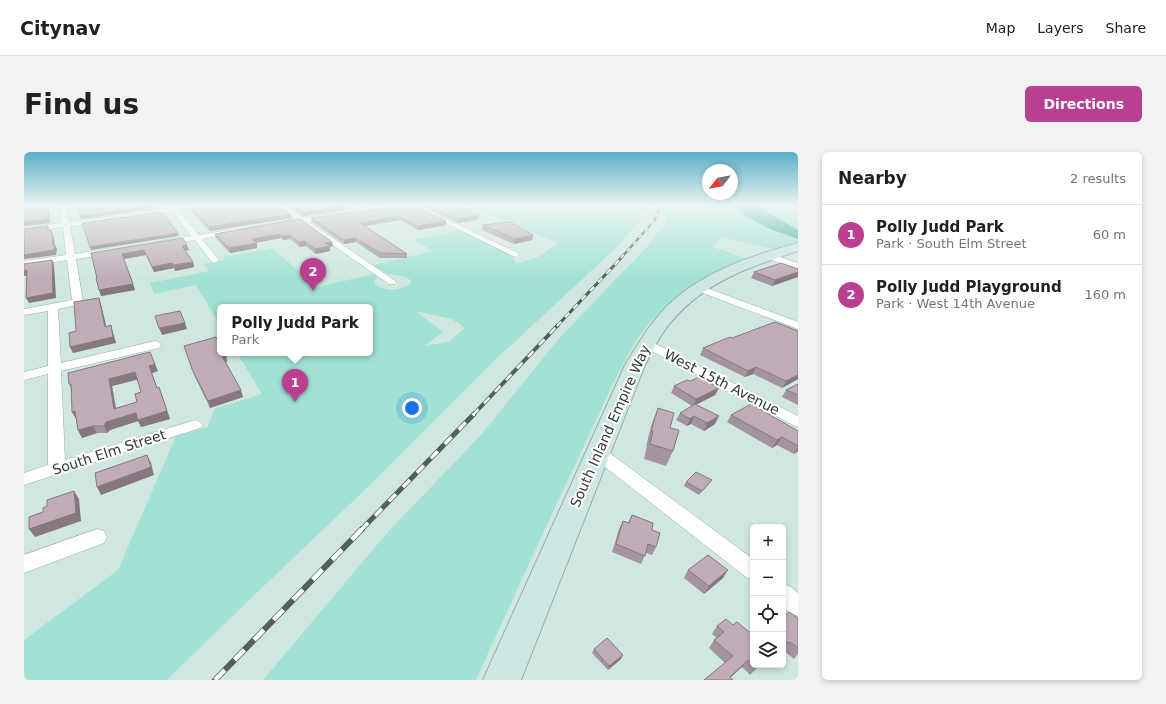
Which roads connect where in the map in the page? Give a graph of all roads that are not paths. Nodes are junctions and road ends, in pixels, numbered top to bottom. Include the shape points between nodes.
1 (67, 230) edge
2 (190, 230) edge
3 (244, 230) edge
4 (317, 230) edge
5 (464, 230) edge
6 (197, 238) junction
7 (152, 245) edge
8 (121, 250) edge
9 (516, 254) dead end
10 (796, 254) edge
11 (72, 257) junction
12 (215, 260) dead end
13 (24, 264) edge
14 (392, 282) dead end
15 (699, 288) junction
16 (53, 307) junction
17 (24, 312) edge
18 (798, 326) edge
19 (646, 343) junction
20 (155, 344) dead end
21 (55, 369) junction
22 (24, 376) edge
23 (798, 422) edge
24 (195, 425) dead end
25 (598, 452) junction
26 (57, 468) junction
27 (24, 479) edge
28 (96, 537) dead end
29 (24, 564) edge
30 (750, 569) edge
31 (786, 596) edge
32 (798, 606) edge
33 (502, 680) edge

1 - 11 street
2 - 6 street
3 - 6 street
4 - 14 street
5 - 9 street
6 - 7 street
6 - 12 street
8 - 11 street
10 - 15 street, South Inland Empire Way via 768,256 728,272
11 - 13 street
11 - 16 street via 78,302
15 - 18 street
15 - 19 street, South Inland Empire Way via 668,313
16 - 17 street
16 - 21 street
19 - 23 street, West 15th Avenue
19 - 25 street, South Inland Empire Way
20 - 21 street
21 - 22 street
21 - 26 street
24 - 26 street, South Elm Street
25 - 30 street
25 - 33 street, South Inland Empire Way
26 - 27 street, South Elm Street
28 - 29 street
31 - 32 street

